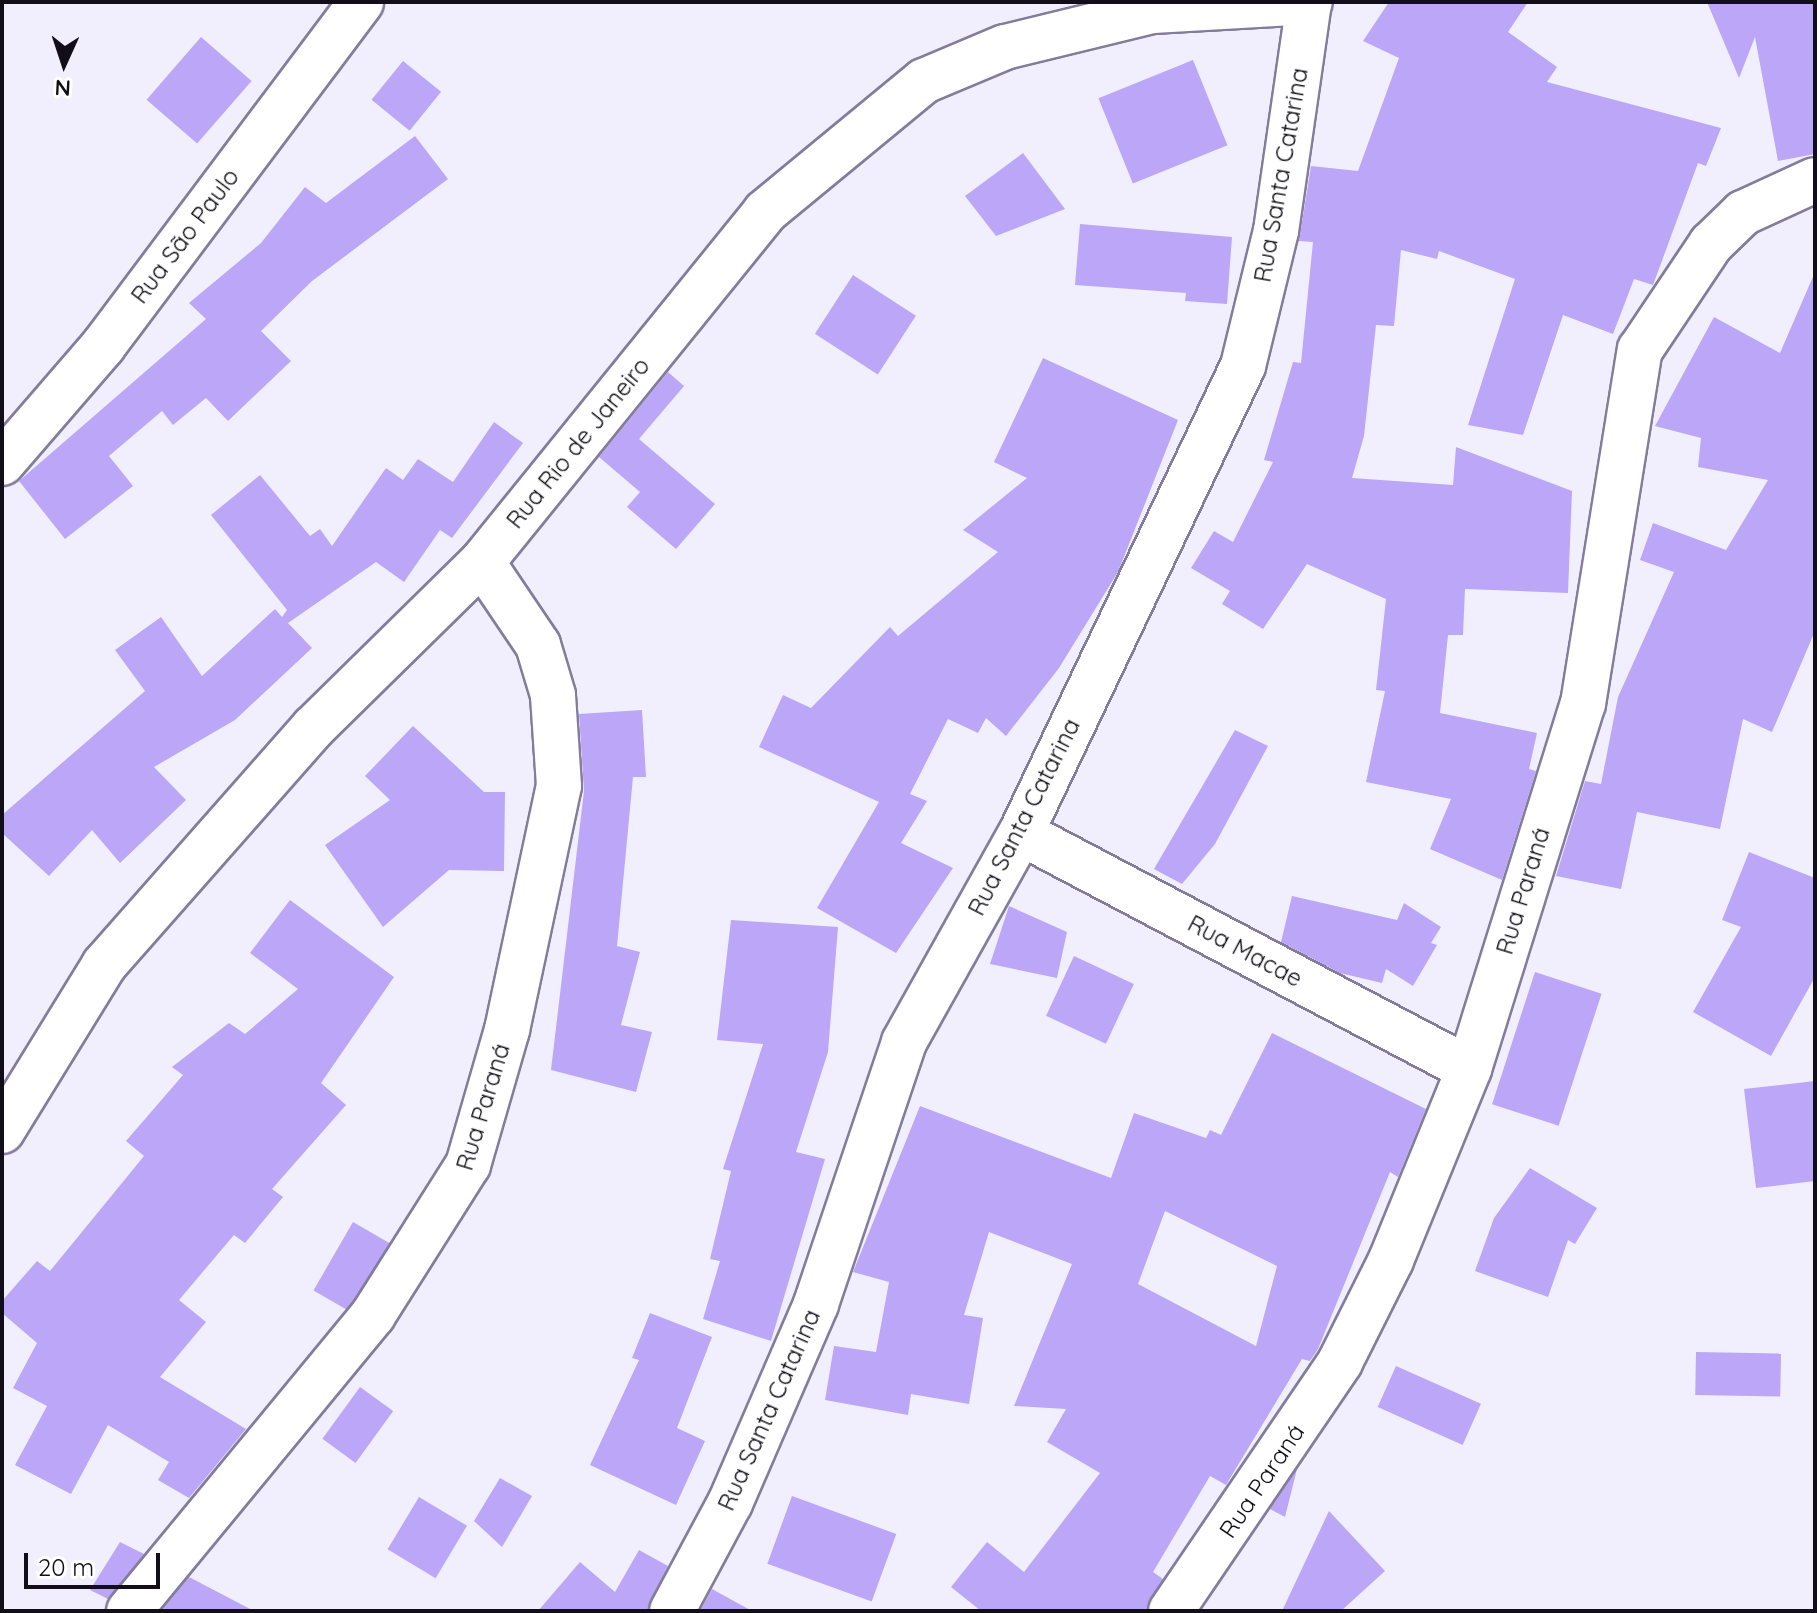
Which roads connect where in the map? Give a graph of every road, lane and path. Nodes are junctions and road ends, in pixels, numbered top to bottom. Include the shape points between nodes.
1 (361, 2) edge
2 (1309, 2) edge
3 (1815, 180) edge
4 (2, 463) edge
5 (482, 562) junction
6 (1021, 833) junction
7 (1469, 1069) junction
8 (2, 1131) edge
9 (129, 1611) edge
10 (672, 1611) edge
11 (1171, 1611) edge

1 - 4 street, Rua São Paulo via 103,346
2 - 5 street, Rua Rio de Janeiro via 1153,11 1005,47 924,81 765,212
2 - 6 street, Rua Santa Catarina via 1276,231 1243,366
3 - 7 street, Rua Paraná via 1743,213 1711,244 1640,350 1583,704
5 - 8 street, Rua Rio de Janeiro via 314,727 104,965
5 - 9 street, Rua Paraná via 538,645 553,695 559,786 507,1030 468,1165 373,1315
6 - 7 street, Rua Macae
6 - 10 street, Rua Santa Catarina via 904,1042 816,1304 730,1503
7 - 11 street, Rua Paraná via 1340,1362

